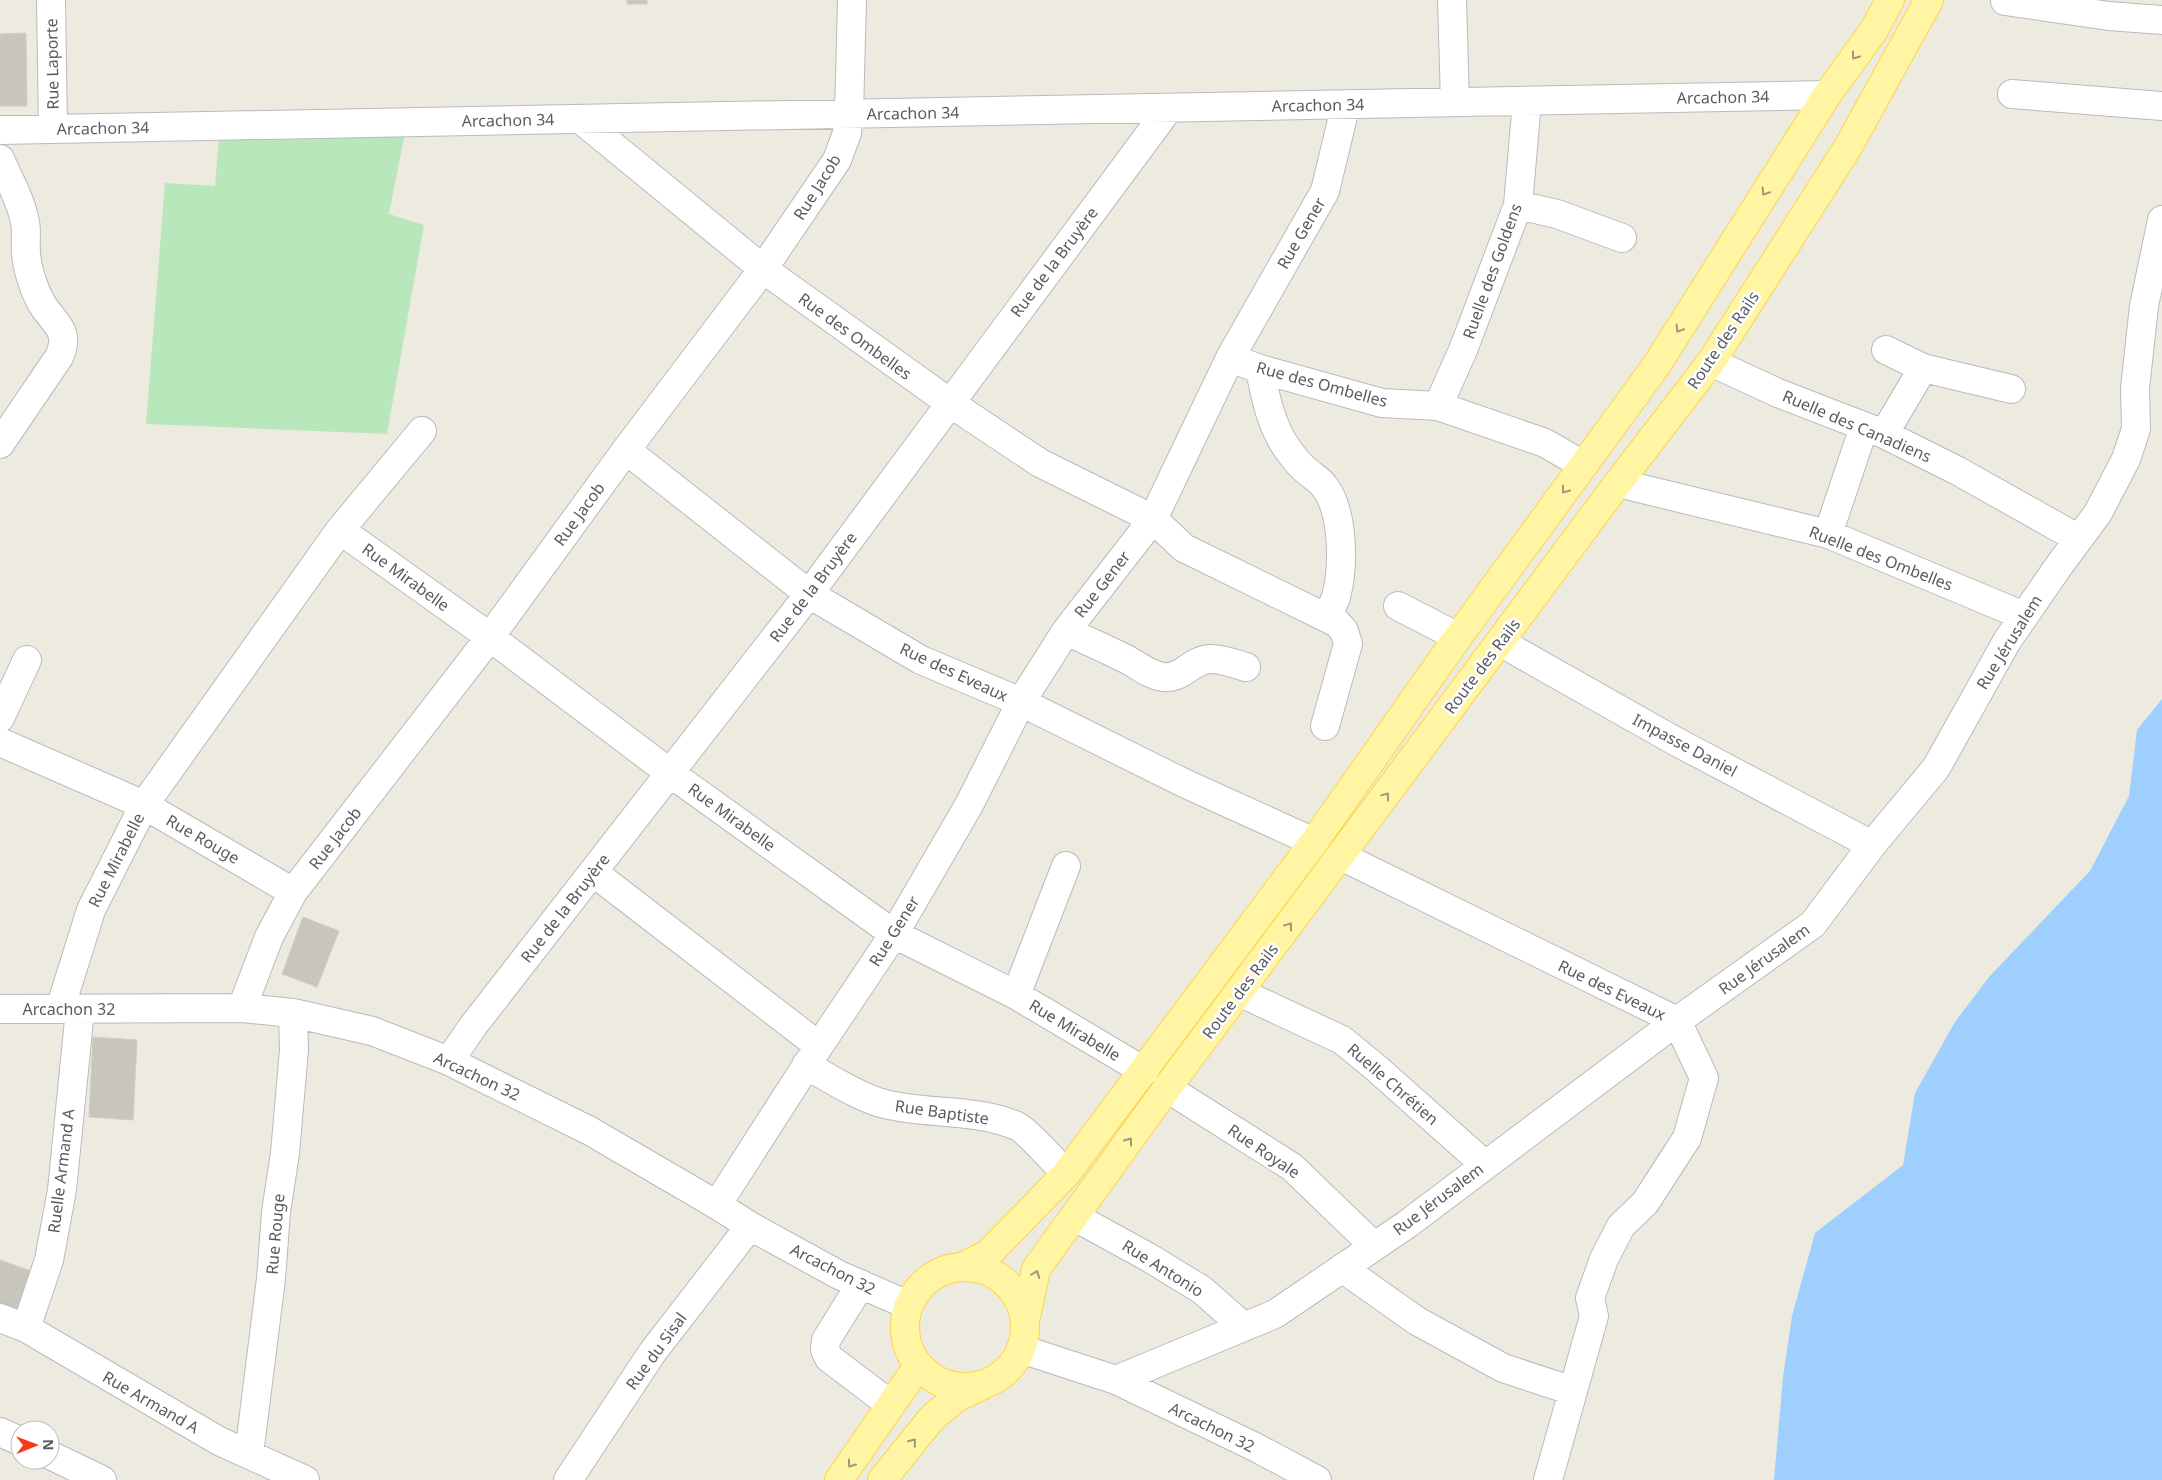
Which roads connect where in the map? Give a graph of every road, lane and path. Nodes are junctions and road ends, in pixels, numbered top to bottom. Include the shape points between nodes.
1 (51, 0) edge
2 (852, 0) edge
3 (1452, 0) edge
4 (1875, 0) edge
5 (1890, 0) edge
6 (1929, 0) edge
7 (2005, 1) edge
8 (2162, 20) edge
9 (1874, 30) junction
10 (2012, 94) dead end
11 (1826, 95) junction
12 (1527, 101) junction
13 (1455, 102) junction
14 (1346, 104) junction
15 (2162, 106) edge
16 (1169, 108) junction
17 (849, 114) junction
18 (580, 119) junction
19 (53, 129) junction
20 (0, 130) edge
21 (0, 159) edge
22 (1518, 205) junction
23 (2162, 220) edge
24 (1622, 238) dead end
25 (763, 269) junction
26 (1886, 350) dead end
27 (1230, 358) junction
28 (1711, 362) junction
29 (1922, 368) junction
30 (1260, 369) junction
31 (2011, 389) dead end
32 (950, 403) junction
33 (1438, 406) junction
34 (1874, 430) junction
35 (422, 431) dead end
36 (0, 444) edge
37 (626, 450) junction
38 (1583, 465) junction
39 (1618, 483) junction
40 (1153, 519) junction
41 (340, 530) junction
42 (1828, 534) junction
43 (2079, 539) junction
44 (809, 594) junction
45 (1398, 606) dead end
46 (2024, 616) junction
47 (1327, 618) junction
48 (1066, 631) junction
49 (490, 637) junction
50 (1458, 637) junction
51 (1500, 642) junction
52 (27, 660) dead end
53 (1246, 667) dead end
54 (1021, 702) junction
55 (0, 718) edge
56 (1325, 726) dead end
57 (0, 742) edge
58 (670, 773) junction
59 (144, 805) junction
60 (1314, 842) junction
61 (1872, 845) junction
62 (1341, 856) junction
63 (1066, 866) dead end
64 (593, 872) junction
65 (293, 892) junction
66 (894, 934) junction
67 (1239, 992) junction
68 (1016, 995) junction
69 (242, 1008) junction
70 (0, 1009) edge
71 (70, 1010) junction
72 (293, 1014) junction
73 (1677, 1021) junction
74 (812, 1055) junction
75 (449, 1061) junction
76 (1144, 1071) junction
77 (1167, 1088) junction
78 (1484, 1164) junction
79 (1066, 1174) junction
80 (717, 1205) junction
81 (1075, 1217) junction
82 (750, 1226) junction
83 (1374, 1246) junction
84 (962, 1267) junction
85 (1342, 1268) junction
86 (861, 1284) junction
87 (908, 1306) junction
88 (0, 1319) edge
89 (1024, 1321) junction
90 (1244, 1327) junction
91 (26, 1328) junction
92 (1021, 1350) junction
93 (918, 1366) junction
94 (996, 1380) junction
95 (1116, 1380) junction
96 (1573, 1391) junction
97 (891, 1405) junction
98 (248, 1454) junction
99 (60, 1460) edge
100 (102, 1480) edge
101 (305, 1480) edge
102 (568, 1480) edge
103 (839, 1480) edge
104 (882, 1480) edge
105 (1317, 1480) edge
106 (1548, 1480) edge

1 - 19 street, Rue Laporte
2 - 17 street, Rue Jacob
3 - 13 street
4 - 9 street
5 - 9 main road, Route des Rails
6 - 28 main road, Route des Rails via 1848,147
7 - 8 street
9 -> 11 main road, Route des Rails
10 - 15 street
11 - 12 street, Arcachon 34
11 -> 38 main road, Route des Rails via 1656,366
12 - 13 street, Arcachon 34
12 - 22 street, Ruelle des Goldens
13 - 14 street, Arcachon 34
14 - 16 street, Arcachon 34
14 - 27 street, Rue Gener via 1325,191
16 - 17 street, Arcachon 34
16 - 32 street, Rue de la Bruyère
17 - 18 street, Arcachon 34
17 - 25 street, Rue Jacob via 847,133 837,160
18 - 19 street, Arcachon 34
18 - 25 street, Rue des Ombelles
19 - 20 street, Arcachon 34
21 - 36 street via 20,202 26,224 26,255 32,280 42,303 63,335 59,357
22 - 24 street via 1557,214
22 - 33 street, Ruelle des Goldens via 1463,350
23 - 43 street, Rue Jérusalem via 2144,306 2135,388 2136,429 2126,459 2098,513
25 - 32 street, Rue des Ombelles
25 - 37 street, Rue Jacob
26 - 29 street
27 - 30 street, Rue des Ombelles
27 - 40 street, Rue Gener
28 - 34 street, Ruelle des Canadiens via 1778,393
28 - 39 main road, Route des Rails
29 - 31 street
29 - 34 street
30 - 33 street, Rue des Ombelles via 1382,403
30 - 47 street via 1269,409 1288,451 1324,485 1338,519 1339,577 1336,597
32 - 40 street, Rue des Ombelles via 1040,463
32 - 44 street, Rue de la Bruyère
33 - 38 street, Rue des Ombelles via 1545,442
34 - 42 street
34 - 43 street, Ruelle des Canadiens via 1958,471
35 - 41 street, Rue Mirabelle
37 - 44 street, Rue des Eveaux
37 - 49 street, Rue Jacob
38 -> 50 main road, Route des Rails
39 - 42 street, Ruelle des Ombelles
39 - 51 main road, Route des Rails
40 - 47 street, Rue des Ombelles via 1184,548
40 - 48 street, Rue Gener
41 - 49 street, Rue Mirabelle
41 - 59 street, Rue Mirabelle
42 - 46 street, Ruelle des Ombelles
43 - 46 street, Rue Jérusalem
44 - 54 street, Rue des Eveaux via 921,660
44 - 58 street, Rue de la Bruyère
45 - 50 street
46 - 61 street, Rue Jérusalem via 1936,768
47 - 56 street, Rue des Ombelles via 1344,631 1348,644
48 - 53 street via 1165,678 1180,674 1207,659
48 - 54 street, Rue Gener
49 - 58 street, Rue Mirabelle
49 - 65 street, Rue Jacob
50 - 60 main road, Route des Rails
51 - 61 street, Impasse Daniel via 1675,741
62 -> 51 main road, Route des Rails
52 - 55 street
54 - 60 street, Rue des Eveaux
54 - 66 street, Rue Gener via 969,806
57 - 59 street, Rue Rouge
58 - 64 street, Rue de la Bruyère
58 - 66 street, Rue Mirabelle
59 - 65 street, Rue Rouge
59 - 71 street, Rue Mirabelle via 91,910
60 - 76 main road, Route des Rails
61 - 73 street, Rue Jérusalem via 1813,924
67 -> 62 main road, Route des Rails
62 - 73 street, Rue des Eveaux
63 - 68 street
64 - 74 street
64 - 75 street, Rue de la Bruyère
65 - 69 street, Rue Jacob via 269,937
66 - 68 street, Rue Mirabelle
66 - 74 street, Rue Gener
67 - 77 main road, Route des Rails
67 - 78 street, Ruelle Chrétien via 1342,1040
68 - 76 street, Rue Mirabelle
69 - 71 street, Arcachon 32
69 - 72 street, Arcachon 32
70 - 71 street, Arcachon 32
71 - 91 street, Ruelle Armand A via 61,1198 49,1260
72 - 75 street, Arcachon 32 via 372,1031
72 - 98 street, Rue Rouge via 294,1050 286,1145
73 - 78 street, Rue Jérusalem via 1556,1114
73 - 96 street, Rue des Eveaux via 1704,1078 1686,1138 1645,1203 1622,1226 1604,1259 1590,1298 1594,1316
74 - 79 street, Rue Baptiste via 835,1082 883,1104 983,1116 1019,1126
74 - 80 street, Rue Gener
75 - 80 street, Arcachon 32 via 590,1131
76 - 79 main road, Route des Rails
81 -> 77 main road, Route des Rails
77 - 83 street, Rue Royale via 1292,1167
78 - 83 street, Rue Jérusalem
79 - 84 main road, Route des Rails via 988,1254
80 - 82 street, Arcachon 32
89 -> 81 main road, Route des Rails via 1036,1269
81 - 90 street, Rue Antonio via 1202,1290
82 - 86 street, Arcachon 32
82 - 102 street, Rue du Sisal via 652,1353
83 - 85 street, Rue Jérusalem
84 - 87 main road via 945,1270 930,1278 917,1290
84 - 89 main road via 980,1269 997,1276 1020,1303
85 - 90 street, Rue Jérusalem via 1275,1314
85 - 96 street via 1417,1321 1503,1368
86 - 87 street, Arcachon 32
86 - 97 street via 826,1340 825,1350 829,1358
87 - 93 main road via 905,1337
88 - 91 street, Rue Armand A
89 - 92 main road
90 - 95 street, Rue Jérusalem
91 - 98 street, Rue Armand A via 210,1436
92 - 94 main road via 1011,1367
92 - 95 street, Arcachon 32
93 - 94 main road via 946,1385 963,1388
93 - 97 main road
104 -> 94 main road via 932,1418 956,1398
95 - 105 street, Arcachon 32
96 - 106 street, Rue des Eveaux
97 -> 103 main road
98 - 101 street, Rue Armand A
99 - 100 street

